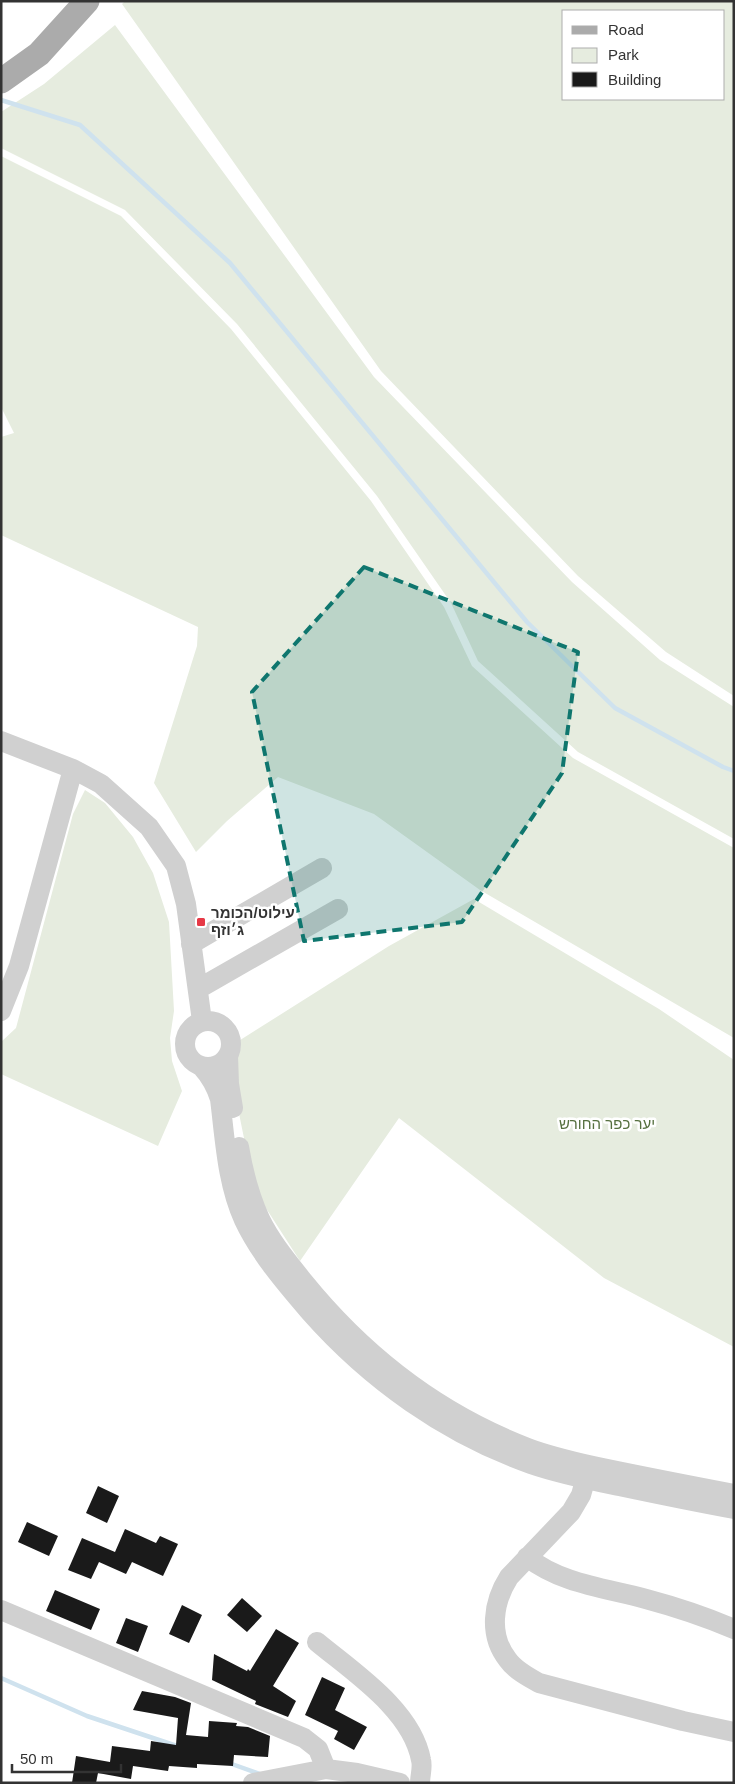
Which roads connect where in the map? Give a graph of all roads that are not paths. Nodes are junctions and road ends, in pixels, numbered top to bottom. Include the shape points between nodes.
1 (87, 1) edge
2 (1, 81) edge
3 (1, 742) edge
4 (73, 769) junction
5 (322, 868) dead end
6 (338, 909) dead end
7 (191, 944) junction
8 (198, 989) junction
9 (1, 1011) edge
10 (202, 1021) junction
11 (228, 1055) junction
12 (202, 1067) junction
13 (588, 1472) junction
14 (734, 1494) edge
15 (734, 1509) edge
16 (528, 1557) junction
17 (1, 1610) edge
18 (734, 1629) edge
19 (316, 1642) dead end
20 (734, 1732) edge
21 (326, 1769) junction
22 (252, 1783) edge
23 (400, 1783) edge
24 (420, 1783) edge

1 - 2 main road via 39,54
3 - 4 street
4 - 7 street via 101,784 149,827 176,866 186,904
4 - 9 street via 19,966
5 - 7 street
6 - 8 street
7 - 8 street
8 - 10 street
10 - 11 street via 213,1021 226,1030 231,1045
10 - 12 street via 188,1030 184,1046 189,1058
11 - 12 street via 217,1066
11 - 13 street via 240,1154 253,1199 272,1239 320,1302 385,1364 452,1412 529,1449
12 - 13 street via 217,1087 232,1179 244,1221 266,1257 326,1330 386,1385 452,1429 532,1464
13 - 14 street
13 - 15 street
13 - 16 street via 581,1496 571,1512
16 - 18 street via 540,1567 567,1579 673,1607
16 - 20 street via 502,1588 494,1618 500,1648 508,1662 539,1684 558,1690
17 - 21 street via 304,1738 318,1749
19 - 24 street via 390,1703 405,1722 422,1761
21 - 22 street
21 - 23 street

